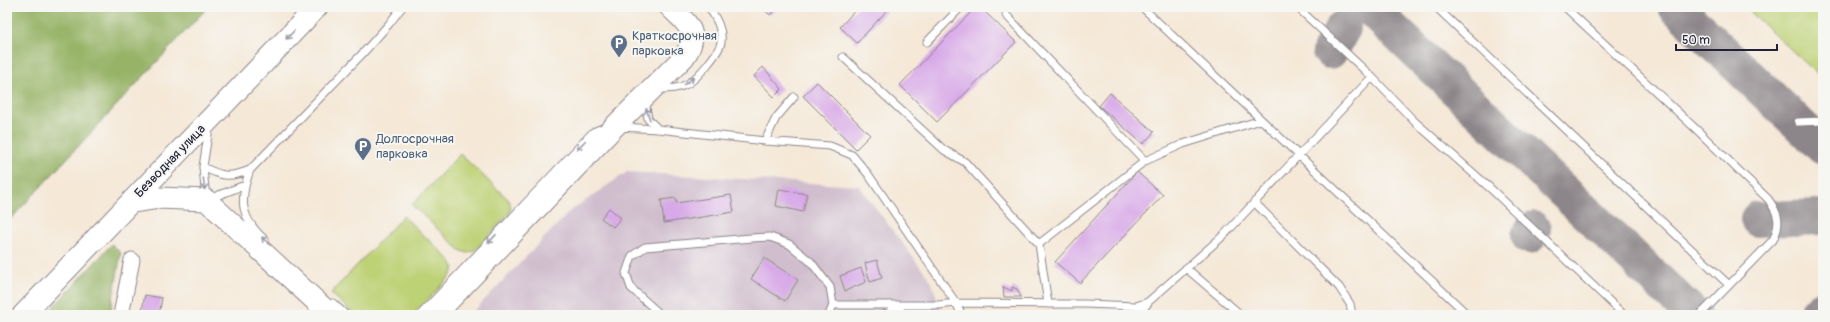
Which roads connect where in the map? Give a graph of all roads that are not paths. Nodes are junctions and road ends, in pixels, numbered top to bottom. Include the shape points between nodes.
1 (317, 7) edge
2 (402, 7) edge
3 (670, 7) edge
4 (709, 7) edge
5 (961, 7) edge
6 (1142, 7) edge
7 (1297, 7) edge
8 (1436, 7) edge
9 (1565, 7) edge
10 (1006, 15) dead end
11 (927, 42) dead end
12 (843, 57) dead end
13 (1372, 77) junction
14 (649, 93) junction
15 (794, 96) dead end
16 (211, 118) junction
17 (1261, 120) junction
18 (1823, 121) edge
19 (1798, 122) dead end
20 (614, 127) junction
21 (658, 129) junction
22 (765, 141) junction
23 (1299, 155) junction
24 (1145, 161) junction
25 (203, 167) junction
26 (250, 170) junction
27 (244, 185) junction
28 (206, 200) junction
29 (132, 202) junction
30 (1254, 202) junction
31 (1039, 244) junction
32 (272, 248) dead end
33 (132, 260) dead end
34 (1186, 268) junction
35 (1729, 285) junction
36 (1148, 302) junction
37 (956, 303) junction
38 (1048, 304) junction
39 (833, 305) junction
40 (904, 305) junction
41 (330, 307) edge
42 (23, 315) edge
43 (121, 315) edge
44 (346, 315) edge
45 (420, 315) edge
46 (435, 315) edge
47 (661, 315) edge
48 (829, 315) edge
49 (884, 315) edge
50 (962, 315) edge
51 (1138, 315) edge
52 (1241, 315) edge
53 (1352, 315) edge
54 (1468, 315) edge
55 (1624, 315) edge
56 (1700, 315) edge

1 -> 16 main road, Безводная улица
2 - 26 lane via 379,35
3 - 14 main road via 691,30 691,48
14 -> 4 lane via 689,83 716,55 721,42 720,32
5 - 11 lane
6 - 17 lane
7 - 13 lane
8 - 35 lane
9 - 35 lane via 1697,130 1768,199 1776,211 1778,229 1773,240
10 - 24 lane
12 - 31 lane via 944,150 965,162
13 - 23 lane
13 - 55 lane via 1414,121 1490,188
14 - 20 main road
21 -> 14 lane via 648,118
15 - 22 lane via 776,118
16 - 25 lane
16 - 29 main road, Безводная улица
17 - 23 lane
17 - 24 lane via 1183,144
18 - 19 lane
20 - 21 lane
20 -> 45 lane via 600,128 593,132
20 - 46 main road
21 - 22 lane
22 - 37 lane via 830,146 852,155 868,174
23 - 30 lane
23 - 54 lane
24 - 31 lane
25 - 26 lane via 226,176
25 -> 28 lane
26 - 27 lane
27 - 28 lane
32 -> 27 lane via 250,224 244,209
28 - 29 main road via 159,198
28 - 41 main road
29 - 42 main road, Безводная улица
30 - 34 lane via 1224,235
30 - 53 lane via 1339,287 1350,304
31 - 38 lane
33 - 43 street
34 - 36 lane
34 - 52 lane
35 - 56 lane
36 - 38 lane via 1136,306
36 - 51 lane
37 - 38 lane
37 - 40 lane
37 - 50 lane
39 - 40 lane
39 - 47 lane via 830,287 811,262 789,244 770,237 751,238 645,247 632,256 626,273 631,288
39 - 48 lane
40 - 49 lane
41 - 44 lane

